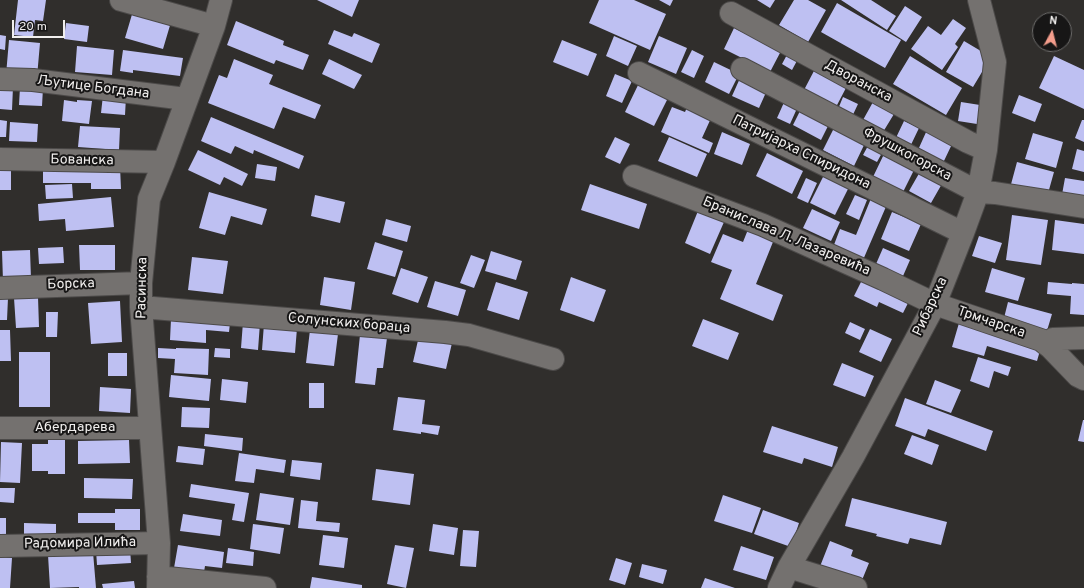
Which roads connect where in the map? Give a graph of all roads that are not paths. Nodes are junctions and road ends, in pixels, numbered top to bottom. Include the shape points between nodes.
1 (120, 0) edge
2 (221, 0) edge
3 (979, 0) edge
4 (731, 13) dead end
5 (214, 26) junction
6 (742, 69) dead end
7 (639, 73) dead end
8 (0, 78) edge
9 (186, 99) junction
10 (986, 150) junction
11 (0, 159) edge
12 (164, 162) junction
13 (634, 176) dead end
14 (978, 192) junction
15 (1084, 208) edge
16 (963, 233) junction
17 (141, 283) junction
18 (0, 288) edge
19 (935, 304) junction
20 (141, 308) junction
21 (1084, 338) edge
22 (1046, 344) junction
23 (553, 359) dead end
24 (1084, 379) edge
25 (0, 428) edge
26 (150, 428) junction
27 (160, 543) junction
28 (0, 546) edge
29 (789, 567) junction
30 (158, 582) edge
31 (265, 588) edge
32 (779, 588) edge
33 (856, 588) edge

1 - 5 street
2 - 5 street, Расинска
3 - 10 street, Рибарска via 995,62
4 - 10 street, Дворанска
5 - 9 street, Расинска
6 - 14 street, Фрушкогорска
7 - 16 street, Патријарха Спиридона
8 - 9 street, Љутице Богдана
9 - 12 street, Расинска
10 - 14 street, Рибарска
11 - 12 street, Бованска
12 - 17 street, Расинска via 149,199
13 - 19 street, Бранислава Л. Лазаревића via 763,225
14 - 15 street, Фрушкогорска
14 - 16 street, Рибарска
16 - 19 street, Рибарска
17 - 18 street, Борска
17 - 20 street, Расинска
19 - 22 street, Трмчарска via 1041,340
19 - 29 street, Рибарска via 853,457
20 - 23 street, Солунских бораца via 445,332 469,335
20 - 26 street, Расинска
21 - 22 street via 1053,339
22 - 24 street, Трмчарска
25 - 26 street, Абердарева
26 - 27 street, Расинска
27 - 28 street, Радомира Илића
27 - 30 street, Расинска
29 - 32 street, Рибарска
29 - 33 street
30 - 31 street

